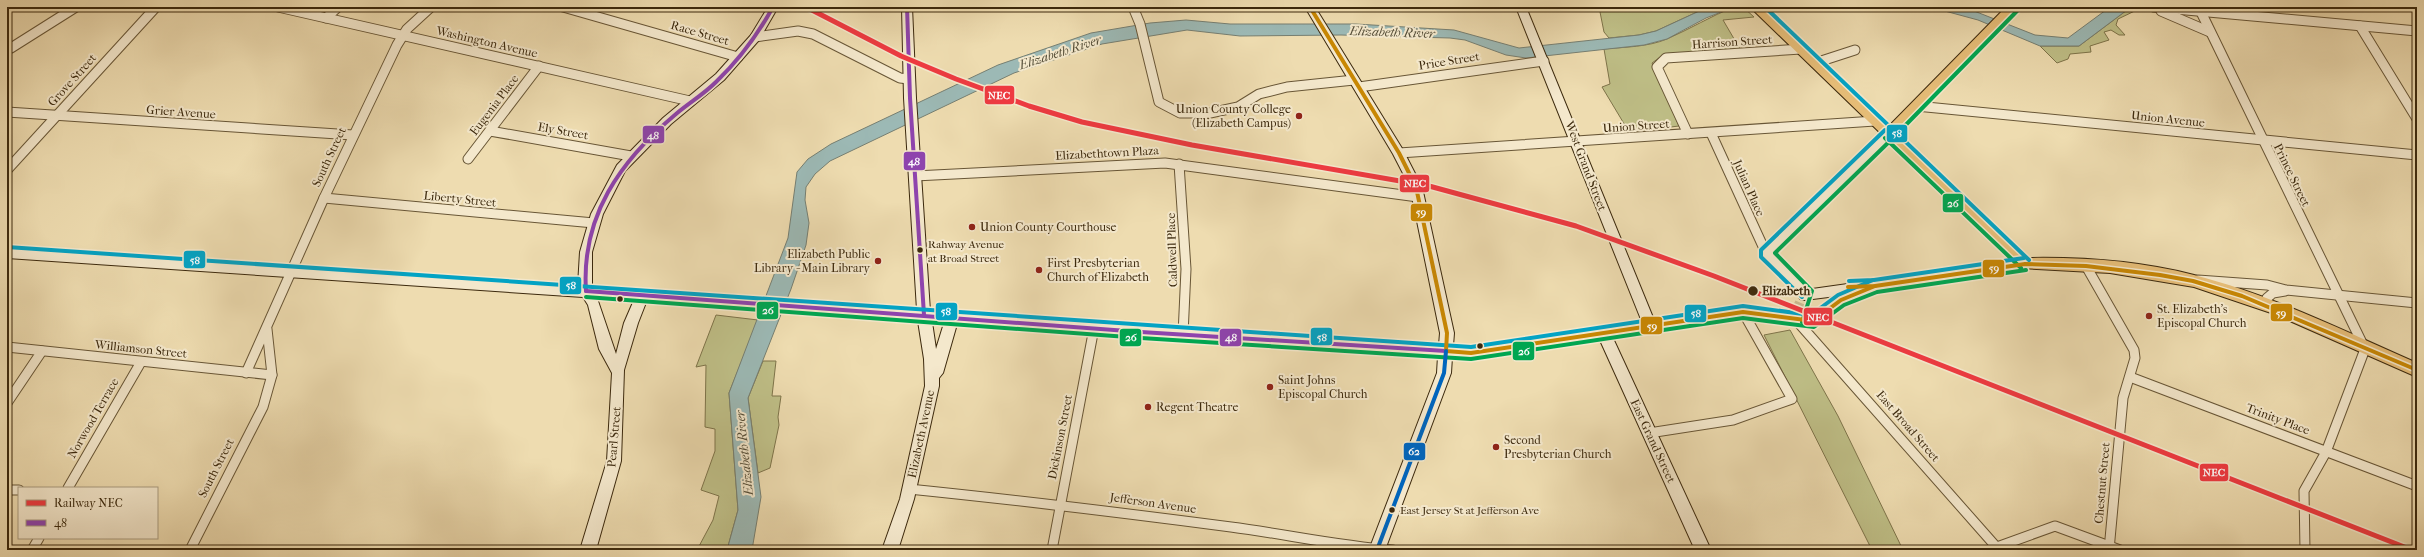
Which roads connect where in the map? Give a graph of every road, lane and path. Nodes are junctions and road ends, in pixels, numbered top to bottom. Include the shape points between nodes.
1 (76, 7) edge
2 (156, 7) edge
3 (278, 7) edge
4 (338, 7) edge
5 (431, 7) edge
6 (563, 7) edge
7 (773, 7) edge
8 (1133, 7) edge
9 (1310, 7) edge
10 (1521, 7) edge
11 (1756, 7) edge
12 (2013, 7) edge
13 (911, 8) edge
14 (2156, 8) edge
15 (2201, 12) junction
16 (326, 18) junction
17 (2360, 26) junction
18 (2206, 30) junction
19 (2417, 31) edge
20 (402, 35) junction
21 (755, 37) junction
22 (11, 48) dead end
23 (1801, 49) junction
24 (1855, 50) dead end
25 (1541, 54) junction
26 (738, 57) junction
27 (1814, 63) junction
28 (539, 66) junction
29 (910, 79) junction
30 (1356, 84) junction
31 (690, 101) junction
32 (1916, 106) junction
33 (7, 112) edge
34 (56, 116) junction
35 (2417, 119) edge
36 (1875, 121) junction
37 (490, 130) junction
38 (1711, 133) junction
39 (1688, 134) junction
40 (1889, 134) junction
41 (353, 135) junction
42 (2262, 140) junction
43 (1577, 142) junction
44 (1399, 153) junction
45 (631, 156) junction
46 (2417, 156) edge
47 (468, 159) dead end
48 (1179, 164) junction
49 (7, 170) edge
50 (915, 176) junction
51 (1418, 197) junction
52 (324, 198) junction
53 (594, 223) junction
54 (7, 253) edge
55 (1766, 253) junction
56 (2025, 264) junction
57 (2086, 266) junction
58 (290, 273) junction
59 (2193, 281) junction
60 (1875, 286) junction
61 (2286, 290) junction
62 (586, 291) junction
63 (643, 294) junction
64 (1805, 294) joint
65 (2338, 296) junction
66 (2417, 304) edge
67 (1832, 305) tunnel mouth
68 (2266, 305) junction
69 (1749, 312) joint
70 (924, 315) junction
71 (1792, 317) joint
72 (952, 318) junction
73 (1813, 321) dead end
74 (1650, 326) junction
75 (267, 328) junction
76 (1094, 328) junction
77 (1603, 332) junction
78 (1183, 335) junction
79 (7, 347) edge
80 (2364, 347) junction
81 (42, 351) junction
82 (1446, 352) junction
83 (141, 362) junction
84 (618, 369) junction
85 (2417, 370) edge
86 (246, 373) junction
87 (272, 374) junction
88 (2130, 376) junction
89 (932, 386) junction
90 (7, 403) edge
91 (1649, 433) junction
92 (2326, 452) junction
93 (2417, 486) edge
94 (69, 487) edge
95 (7, 490) edge
96 (18, 490) edge
97 (909, 490) junction
98 (1061, 504) junction
99 (38, 539) edge
100 (2109, 548) edge
101 (1378, 549) edge
102 (1998, 549) edge
103 (32, 550) edge
104 (190, 550) edge
105 (588, 550) edge
106 (890, 550) edge
107 (1052, 550) edge
108 (1393, 550) edge
109 (1703, 550) edge
110 (2120, 550) edge
111 (2305, 550) edge

1 - 22 street
2 - 34 street, Grove Street
3 - 16 street, Washington Avenue
4 - 16 street
5 - 20 street, South Street
6 - 26 street, Race Street
7 - 21 street
8 - 30 street, Price Street via 1144,37 1161,103 1180,113 1210,113 1238,107 1259,94 1287,86
9 - 30 street
10 - 25 street, West Grand Street
11 - 23 main road
12 - 32 main road
13 - 29 street, Elizabeth Avenue
14 - 15 street
14 - 18 street
15 - 17 street
15 - 18 street, Prince Street
16 - 20 street, Washington Avenue
17 - 19 street
17 - 35 street
18 - 42 street, Prince Street
20 - 28 street, Washington Avenue
20 - 41 street, South Street
21 - 26 street
21 - 29 street via 798,31 813,34 900,78
23 - 27 main road
23 - 39 street, Harrison Street via 1666,58 1660,62 1657,67
24 - 27 street
25 - 30 street, Price Street
25 - 43 street, West Grand Street
26 - 31 street via 708,89
27 - 36 main road
28 - 31 street, Washington Avenue
28 - 37 street, Eugenia Place
29 - 50 street, Elizabeth Avenue
30 - 44 street
31 - 45 street
32 - 40 main road
32 - 42 street, Union Avenue
33 - 34 street, Grier Avenue
34 - 41 street, Grier Avenue
34 - 49 street, Grove Street
36 - 38 street, Union Street
36 - 40 main road
37 - 45 street, Ely Street
37 - 47 street, Eugenia Place
38 - 39 street, Union Street
38 - 55 street, Julian Place
39 - 43 street, Union Street
40 - 55 street
40 - 56 main road
41 - 52 street, South Street
42 - 46 street, Union Avenue
42 - 65 street, Prince Street
43 - 44 street, Union Street
43 - 74 street, West Grand Street
44 - 51 street via 1413,180
45 - 53 street via 610,186
48 - 50 street, Elizabethtown Plaza
48 - 51 street, Elizabethtown Plaza
48 - 78 street, Caldwell Place via 1186,269
50 - 70 street, Elizabeth Avenue
51 - 82 street via 1447,334
52 - 53 street, Liberty Street
52 - 58 street, South Street
53 - 62 street via 584,267
54 - 58 street
55 - 64 street
56 - 57 main road
56 - 60 street
57 - 59 main road
57 - 88 street, Chestnut Street via 2134,350
58 - 62 street
58 - 75 street, South Street
59 - 61 street via 2212,279 2267,285
59 - 68 main road
60 - 64 street via 1857,286
60 - 67 street
61 - 65 street
61 - 68 street via 2270,295
62 - 63 street
62 - 84 street via 594,304 606,349
63 - 70 street
63 - 84 street, Pearl Street
65 - 66 street
65 - 80 street, Prince Street
68 - 80 main road
69 - 74 street
69 - 91 street via 1792,399 1733,420
70 - 72 street
70 - 89 street, Elizabeth Avenue via 931,359
71 - 73 street
71 - 102 street, East Broad Street
72 - 76 street
72 - 89 street
74 - 77 street
75 - 86 street, South Street
75 - 87 street, South Street
76 - 78 street
76 - 98 street, Dickinson Street
77 - 82 street via 1472,353
77 - 91 street, East Grand Street
78 - 82 street
79 - 81 street, Williamson Street
80 - 85 main road
80 - 92 street
81 - 83 street, Williamson Street
81 - 90 street
82 - 101 street via 1444,373
83 - 86 street, Williamson Street
83 - 94 street, Norwood Terrace
84 - 105 street, Pearl Street via 614,461
86 - 87 street, Williamson Street
87 - 104 street, South Street via 271,386 263,407
88 - 92 street, Trinity Place
88 - 100 street, Chestnut Street via 2123,398
89 - 97 street, Elizabeth Avenue
91 - 109 street, East Grand Street
92 - 93 street, Trinity Place
92 - 111 street via 2304,491
95 - 96 street
97 - 98 street, Jefferson Avenue
97 - 106 street, Elizabeth Avenue
98 - 101 street, Jefferson Avenue
98 - 107 street, Dickinson Street
99 - 103 street
100 - 102 street via 2055,526
100 - 110 street
101 - 108 street, Jefferson Avenue

